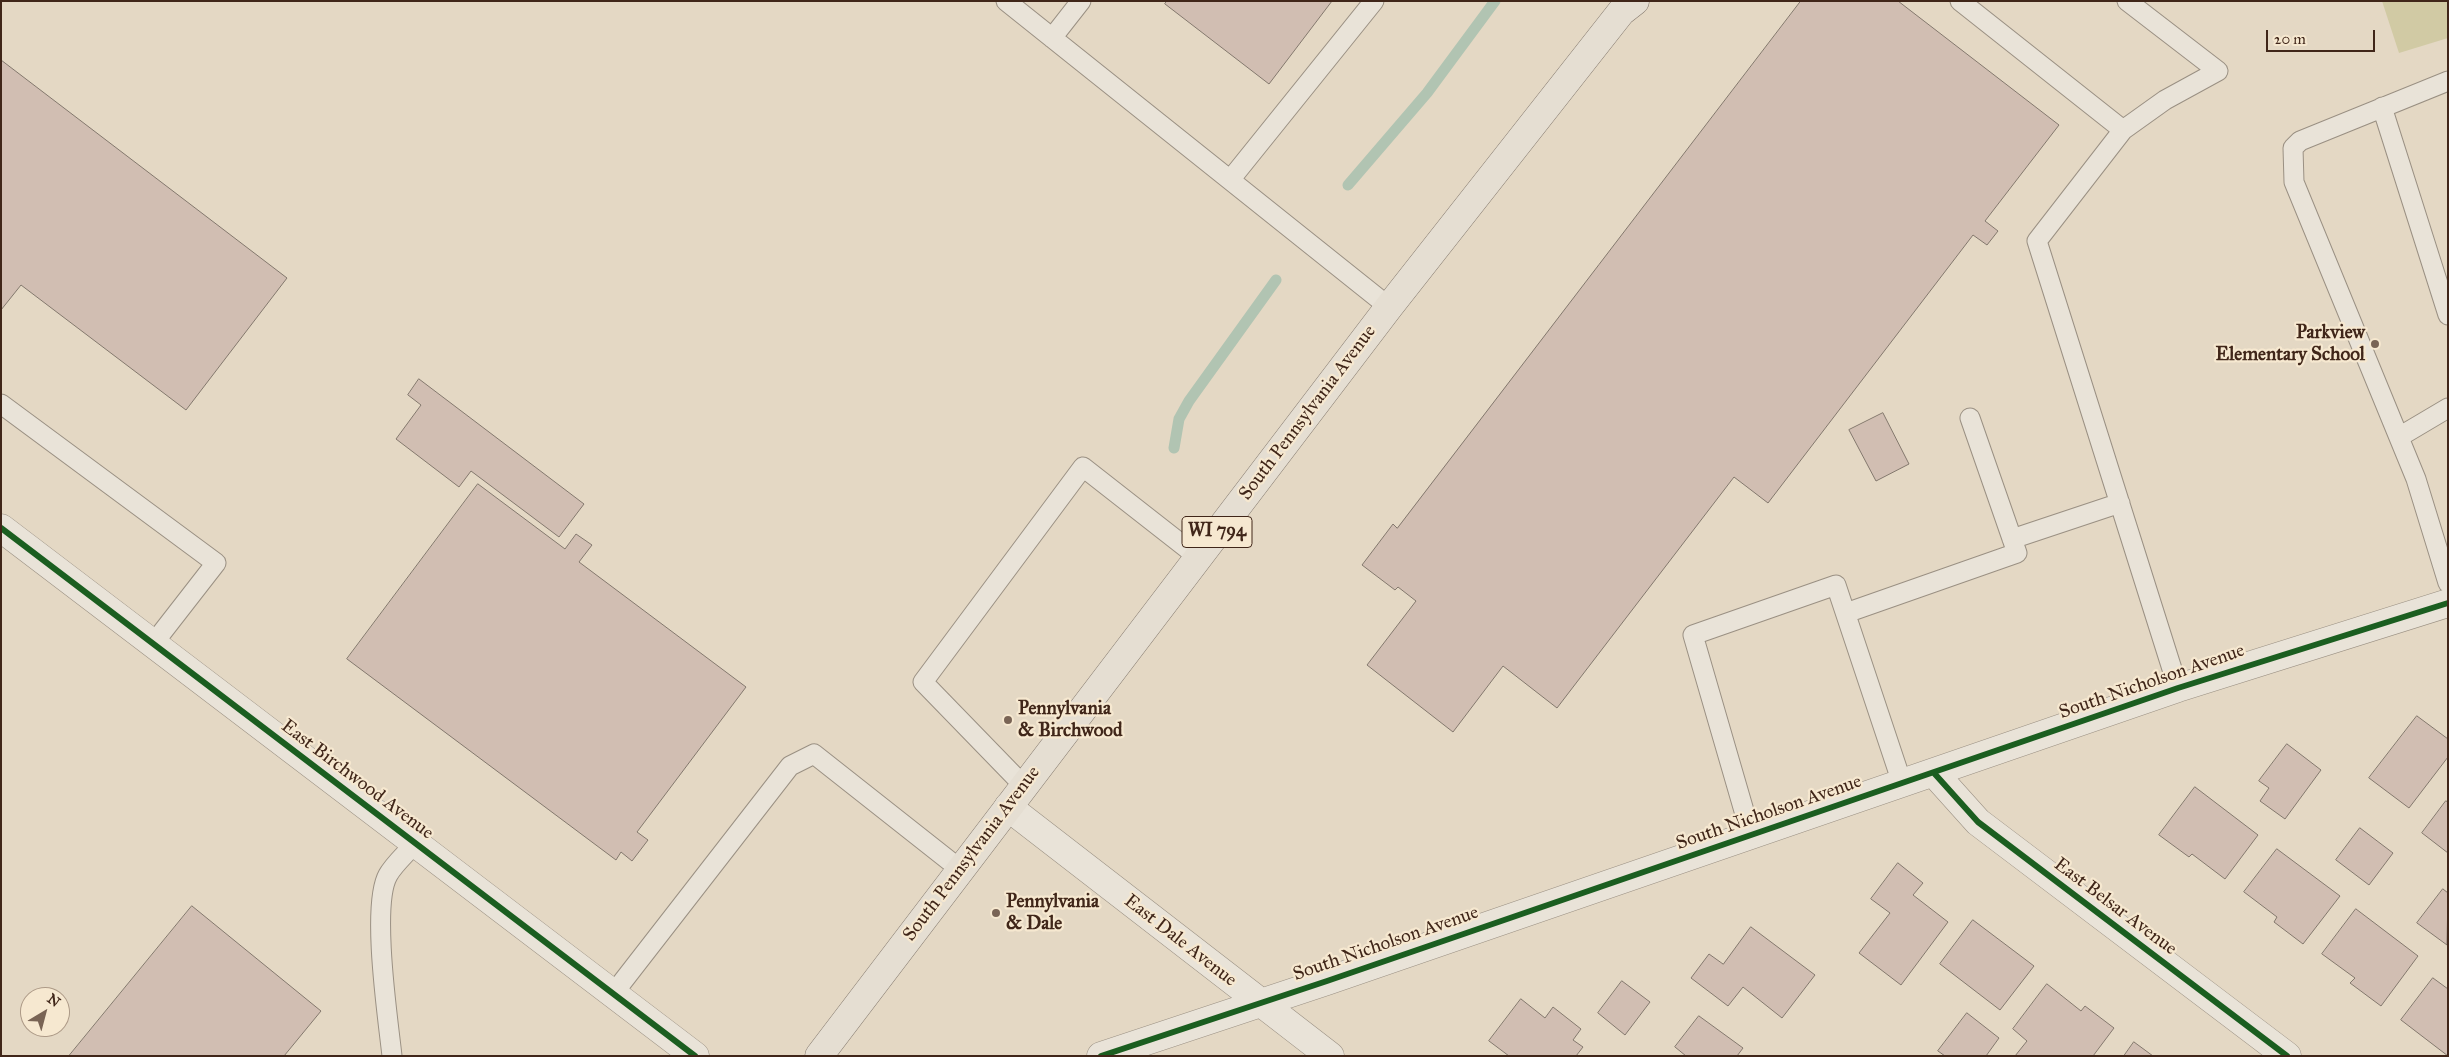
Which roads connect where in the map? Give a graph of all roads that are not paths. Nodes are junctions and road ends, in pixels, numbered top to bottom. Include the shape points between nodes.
1 (1006, 1) edge
2 (1081, 1) edge
3 (1374, 1) edge
4 (1960, 1) edge
5 (2127, 1) edge
6 (1626, 5) edge
7 (1052, 38) junction
8 (2448, 81) edge
9 (2382, 108) junction
10 (2123, 130) junction
11 (1230, 180) junction
12 (1388, 307) junction
13 (2448, 315) edge
14 (1, 404) edge
15 (2448, 408) edge
16 (1970, 418) dead end
17 (2399, 437) junction
18 (2120, 504) junction
19 (1, 528) edge
20 (2012, 539) junction
21 (1198, 557) junction
22 (2448, 583) edge
23 (2448, 603) edge
24 (1846, 613) junction
25 (153, 644) junction
26 (2178, 688) junction
27 (1934, 773) junction
28 (1902, 782) junction
29 (1024, 786) junction
30 (1008, 807) junction
31 (1751, 835) junction
32 (415, 843) junction
33 (961, 870) junction
34 (613, 994) junction
35 (1260, 1003) junction
36 (392, 1056) edge
37 (695, 1056) edge
38 (819, 1056) edge
39 (1101, 1056) edge
40 (1330, 1056) edge
41 (2287, 1056) edge

1 - 7 lane
2 - 7 lane
3 - 11 lane
4 - 10 lane
5 - 10 lane via 2218,71 2164,100
6 - 12 main road, South Pennsylvania Avenue / WI 794
7 - 11 lane
8 - 9 lane
9 - 13 lane
9 - 17 lane via 2300,141 2293,148 2292,167 2294,182
10 - 18 lane via 2038,241
11 - 12 lane
12 - 21 main road, South Pennsylvania Avenue / WI 794
14 - 25 lane via 216,563
15 - 17 lane
16 - 20 lane
17 - 22 lane via 2416,478
18 - 20 lane
18 - 26 lane
19 - 25 street, East Birchwood Avenue
20 - 24 lane via 2017,553
21 - 29 main road, South Pennsylvania Avenue / WI 794
21 - 29 lane via 1083,467 923,682
23 - 26 street, South Nicholson Avenue
24 - 28 lane
24 - 31 lane via 1836,585 1693,635
25 - 32 street, East Birchwood Avenue
26 - 27 street, South Nicholson Avenue
27 - 28 street, South Nicholson Avenue
27 - 41 street, East Belsar Avenue via 1978,822
28 - 31 street, South Nicholson Avenue
29 - 30 main road, South Pennsylvania Avenue / WI 794
30 - 33 main road, South Pennsylvania Avenue / WI 794
30 - 35 street, East Dale Avenue
31 - 35 street, South Nicholson Avenue
32 - 34 street, East Birchwood Avenue
32 - 36 lane via 387,876 382,892 380,940
33 - 34 lane via 814,754 790,766
33 - 38 main road, South Pennsylvania Avenue / WI 794
34 - 37 street, East Birchwood Avenue
35 - 39 street, South Nicholson Avenue
35 - 40 street, East Dale Avenue

